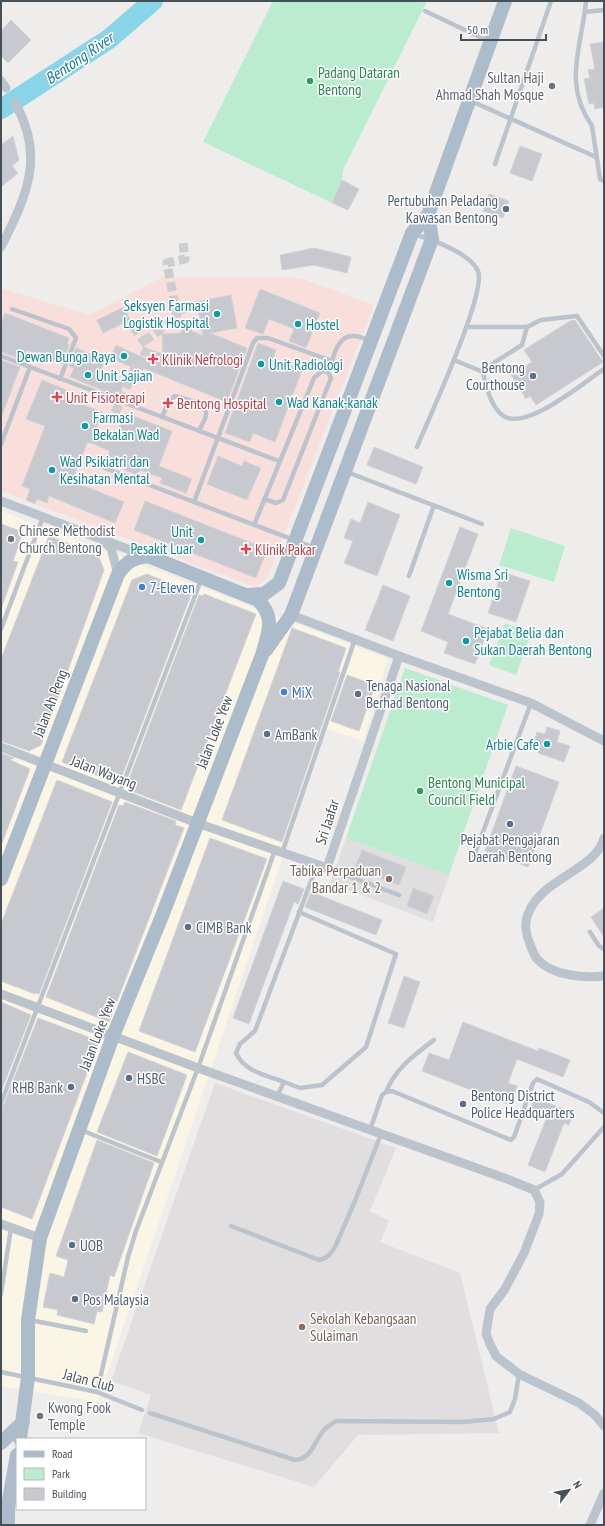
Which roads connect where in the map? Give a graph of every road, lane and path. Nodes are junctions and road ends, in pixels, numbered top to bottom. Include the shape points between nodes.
1 (505, 1) edge
2 (551, 1) edge
3 (586, 1) edge
4 (604, 10) edge
5 (425, 11) dead end
6 (585, 12) junction
7 (490, 42) junction
8 (470, 101) junction
9 (15, 103) dead end
10 (510, 118) junction
11 (596, 157) junction
12 (495, 164) dead end
13 (604, 181) edge
14 (428, 215) junction
15 (412, 234) junction
16 (432, 239) junction
17 (1, 247) edge
18 (12, 309) dead end
19 (467, 327) junction
20 (527, 327) junction
21 (371, 341) junction
22 (1, 356) edge
23 (604, 356) edge
24 (454, 360) junction
25 (332, 361) junction
26 (30, 367) junction
27 (604, 369) edge
28 (328, 372) junction
29 (483, 372) junction
30 (60, 378) junction
31 (162, 417) junction
32 (199, 431) junction
33 (218, 438) junction
34 (1, 444) edge
35 (417, 447) dead end
36 (279, 462) junction
37 (97, 465) dead end
38 (345, 471) junction
39 (264, 499) junction
40 (1, 501) edge
41 (194, 502) junction
42 (434, 505) junction
43 (43, 517) junction
44 (482, 524) dead end
45 (254, 525) junction
46 (98, 537) junction
47 (295, 540) junction
48 (316, 548) junction
49 (148, 556) junction
50 (118, 574) junction
51 (409, 576) dead end
52 (202, 578) junction
53 (248, 595) junction
54 (292, 615) junction
55 (1, 629) edge
56 (356, 639) junction
57 (262, 655) junction
58 (399, 656) junction
59 (531, 703) junction
60 (604, 741) edge
61 (1, 747) edge
62 (44, 764) junction
63 (120, 792) junction
64 (197, 824) junction
65 (604, 838) edge
66 (279, 852) junction
67 (474, 856) dead end
68 (317, 865) junction
69 (327, 868) junction
70 (1, 879) edge
71 (399, 895) dead end
72 (299, 912) junction
73 (590, 932) dead end
74 (604, 949) edge
75 (604, 976) edge
76 (1, 994) edge
77 (38, 1007) junction
78 (113, 1036) junction
79 (434, 1040) dead end
80 (198, 1068) junction
81 (284, 1082) junction
82 (386, 1092) junction
83 (277, 1096) junction
84 (1, 1103) edge
85 (604, 1113) edge
86 (604, 1127) edge
87 (79, 1129) junction
88 (370, 1130) junction
89 (381, 1134) junction
90 (161, 1162) junction
91 (534, 1190) junction
92 (1, 1224) edge
93 (231, 1226) dead end
94 (11, 1228) junction
95 (40, 1238) junction
96 (1, 1293) edge
97 (28, 1320) junction
98 (86, 1331) dead end
99 (1, 1372) edge
100 (519, 1374) junction
101 (28, 1377) junction
102 (96, 1392) junction
103 (142, 1410) dead end
104 (150, 1413) dead end
105 (23, 1422) junction
106 (604, 1426) edge
107 (20, 1438) edge
108 (1, 1443) edge
109 (16, 1459) edge
110 (604, 1493) edge
111 (4, 1501) edge
112 (601, 1507) edge
113 (8, 1525) edge
114 (590, 1525) edge

1 - 7 main road
2 - 10 lane
3 - 6 lane
4 - 6 lane
5 - 7 lane
6 - 11 lane via 576,56 576,88 592,126
7 - 8 main road
8 - 10 lane
8 - 14 main road
9 - 17 street via 23,116 30,148 29,184
10 - 11 lane
10 - 12 lane
11 - 13 lane via 600,179
14 - 15 main road
14 - 16 main road
15 - 16 lane
15 - 21 main road
16 - 19 lane via 470,260 478,272 479,281
16 - 38 main road
18 - 30 lane via 70,329 74,333 76,338
19 - 20 lane
19 - 24 lane
20 - 23 lane via 541,320 577,316
20 - 29 lane via 522,345
21 - 25 lane via 347,336 340,343
21 - 47 main road
22 - 26 lane
24 - 29 lane
24 - 35 lane
25 - 28 lane
25 - 33 lane via 268,338 257,338
26 - 30 lane
26 - 34 lane
27 - 29 lane via 536,415 516,421 500,414 488,394
28 - 36 lane via 322,372 314,378
28 - 39 lane via 331,378 283,500 276,503
30 - 31 lane
31 - 32 lane
31 - 32 lane via 170,399 175,396 201,405 206,414
32 - 33 lane
33 - 36 lane
33 - 41 lane
36 - 39 lane
37 - 41 lane
38 - 42 lane
38 - 48 main road
39 - 45 lane
40 - 43 street
41 - 45 lane
42 - 44 lane
42 - 51 lane
43 - 46 street
43 - 55 lane
45 - 47 lane
46 - 49 street
46 - 50 street via 111,548
47 - 48 lane
47 - 53 main road via 279,583 264,594
48 - 54 main road
49 - 50 main road, Jalan Ah Peng via 134,558 126,563
49 - 52 main road
50 - 62 main road, Jalan Ah Peng
52 - 53 main road
52 - 63 lane
53 - 57 main road via 258,600 268,613 270,624
54 - 56 street
54 - 57 main road
56 - 58 street
56 - 66 lane
57 - 64 main road, Jalan Loke Yew
58 - 59 street
58 - 69 street, Sri Jaafar
59 - 60 street
59 - 67 lane
61 - 62 street, Jalan Wayang
62 - 63 street, Jalan Wayang
62 - 70 main road, Jalan Ah Peng
63 - 64 street, Jalan Wayang
63 - 77 lane
64 - 66 street, Sri Jaafar
64 - 78 main road, Jalan Loke Yew
65 - 75 street via 594,856 563,876 535,899 527,915 526,935 536,959 543,966 586,978
66 - 68 street, Sri Jaafar
66 - 80 lane
68 - 69 street, Sri Jaafar
68 - 72 lane
69 - 71 lane
72 - 81 lane via 255,1031 240,1044 236,1053 246,1068
72 - 81 lane via 396,954 366,1047 322,1085 300,1088
73 - 74 lane
76 - 77 street
77 - 78 street
77 - 84 lane
78 - 80 street
78 - 87 main road, Jalan Loke Yew
79 - 82 lane via 399,1069 390,1080
80 - 83 street
80 - 90 lane
81 - 83 lane
82 - 85 lane via 392,1091 509,1140 514,1136 533,1083 537,1079 589,1102
82 - 88 lane via 382,1095
83 - 88 street
86 - 91 lane via 562,1174
87 - 90 lane
87 - 95 main road, Jalan Loke Yew
88 - 89 street
89 - 91 street
89 - 93 lane via 335,1247 323,1259
90 - 102 lane via 128,1257
91 - 100 street via 540,1202 539,1214 524,1253 490,1309 486,1334 496,1356
92 - 94 street
94 - 95 street
94 - 96 lane
95 - 97 main road, Jalan Loke Yew
97 - 98 lane
97 - 101 main road, Jalan Loke Yew
99 - 101 lane, Jalan Club
100 - 104 lane via 510,1412 499,1418 463,1422 336,1422 326,1428 304,1459 295,1460
100 - 106 street via 579,1403 595,1415
101 - 102 lane, Jalan Club
101 - 105 main road, Jalan Loke Yew
102 - 103 lane, Jalan Club
105 - 107 main road, Jalan Loke Yew
105 - 108 main road
109 - 111 main road
110 - 112 street
111 - 113 main road
112 - 114 street

